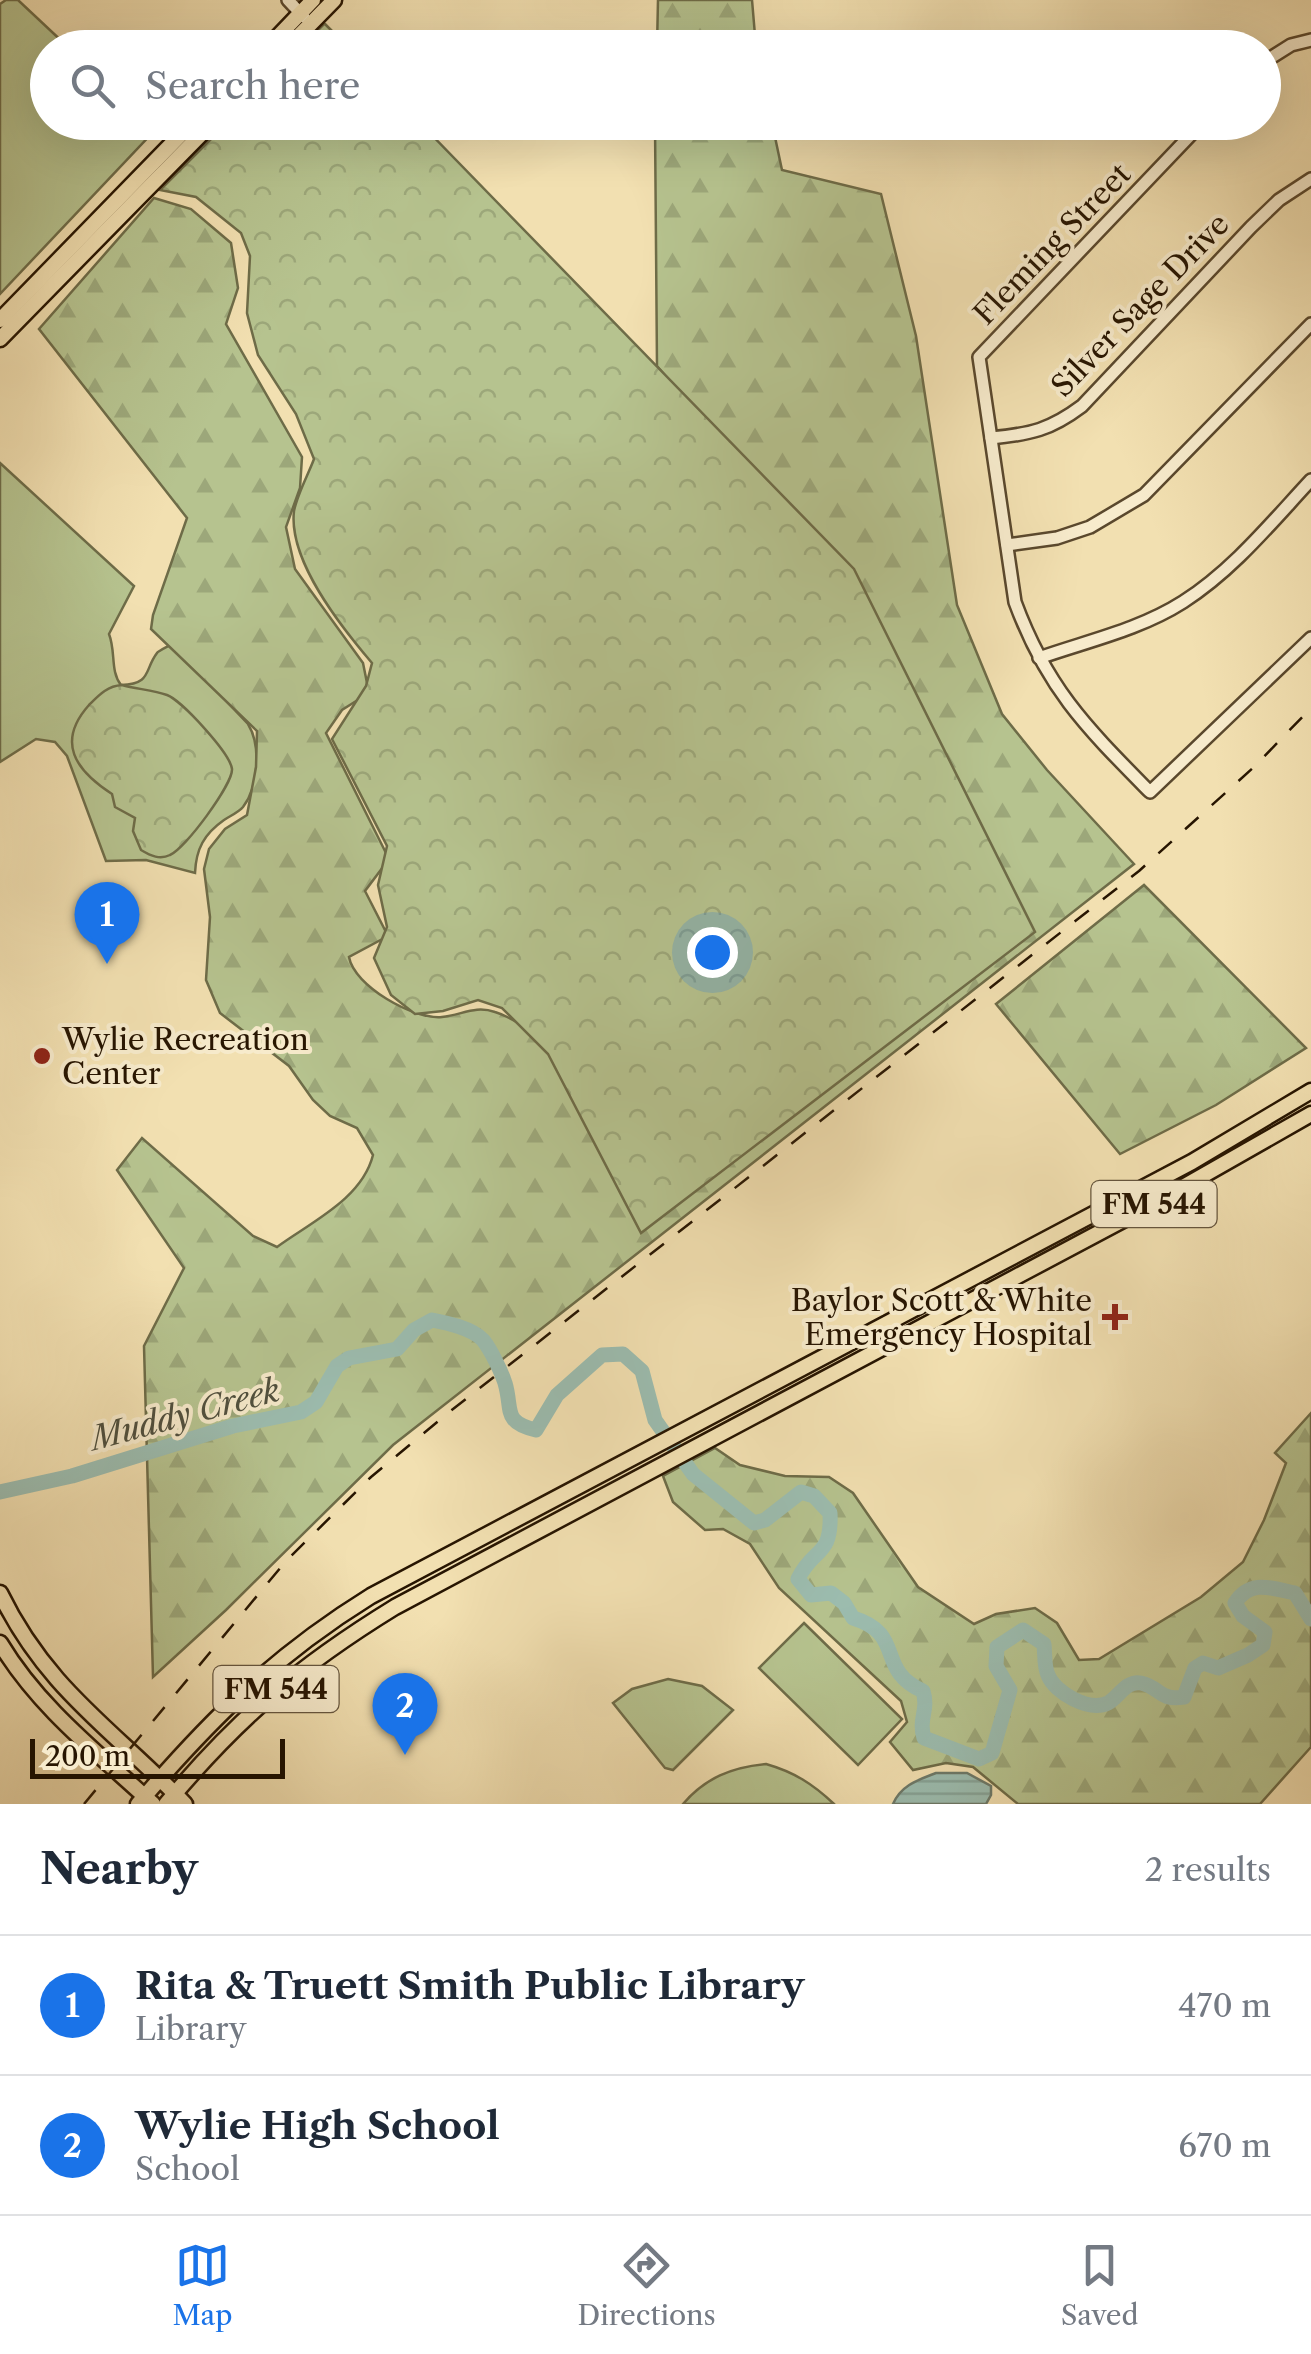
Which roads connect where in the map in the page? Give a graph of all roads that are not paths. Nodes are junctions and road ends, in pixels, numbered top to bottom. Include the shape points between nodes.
1 (288, 0) edge
2 (313, 0) edge
3 (334, 0) edge
4 (306, 18) junction
5 (290, 30) edge
6 (298, 30) edge
7 (1311, 40) edge
8 (1281, 52) edge
9 (175, 140) edge
10 (195, 140) edge
11 (1185, 140) edge
12 (1311, 179) edge
13 (0, 320) edge
14 (1311, 324) edge
15 (0, 339) edge
16 (991, 438) junction
17 (1311, 480) edge
18 (1007, 546) junction
19 (1311, 638) edge
20 (1039, 658) junction
21 (1311, 1091) edge
22 (1311, 1114) edge
23 (994, 1266) junction
24 (1002, 1284) junction
25 (436, 1560) junction
26 (446, 1580) junction
27 (2, 1603) edge
28 (0, 1643) edge
29 (159, 1779) junction
30 (175, 1800) edge
31 (145, 1801) edge

1 - 4 street
2 - 4 main road
3 - 4 main road
4 - 5 main road
4 - 6 main road
7 - 8 street
9 - 13 main road
10 - 15 main road
11 - 16 street, Fleming Street via 979,357
12 - 16 street, Silver Sage Drive via 1280,200 1082,406 1032,434
14 - 18 street via 1144,495 1090,527
16 - 18 street
17 - 20 street via 1227,570 1181,603
18 - 20 street via 1016,602
19 - 20 street via 1150,792 1078,718
21 - 23 main road, FM 544 / FM 544
22 - 24 main road, FM 544 / FM 544
23 - 24 main road
23 - 25 main road, FM 544 / FM 544
24 - 26 main road, FM 544 / FM 544
25 - 26 main road
25 - 29 main road, FM 544 / FM 544 via 336,1617 276,1662
26 - 30 main road, FM 544 / FM 544 via 335,1644 265,1698
27 - 29 main road via 64,1690
28 - 31 main road via 47,1706
29 - 30 main road
29 - 31 main road, FM 544 / FM 544

